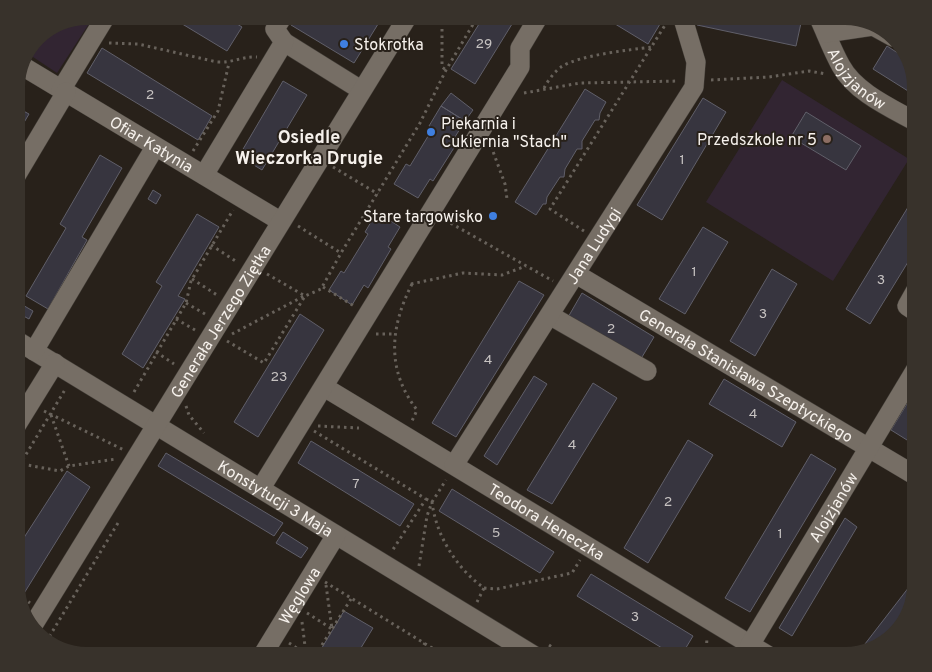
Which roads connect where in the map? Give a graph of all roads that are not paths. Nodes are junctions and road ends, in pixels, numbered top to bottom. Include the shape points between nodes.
1 (101, 25) edge
2 (277, 25) edge
3 (402, 25) edge
4 (534, 25) edge
5 (685, 25) edge
6 (822, 25) edge
7 (852, 26) edge
8 (284, 42) junction
9 (28, 69) edge
10 (361, 90) junction
11 (64, 91) junction
12 (907, 117) edge
13 (155, 147) junction
14 (25, 160) edge
15 (204, 175) junction
16 (286, 221) junction
17 (576, 274) junction
18 (551, 316) junction
19 (25, 346) edge
20 (34, 351) junction
21 (55, 363) junction
22 (647, 370) dead end
23 (907, 383) edge
24 (324, 387) junction
25 (25, 412) edge
26 (156, 424) junction
27 (868, 446) junction
28 (907, 470) edge
29 (451, 471) junction
30 (261, 488) junction
31 (336, 535) junction
32 (36, 620) edge
33 (750, 644) junction
34 (268, 647) edge
35 (520, 647) edge
36 (755, 647) edge

1 - 11 street
2 - 8 street via 275,29
3 - 10 street, Generała Jerzego Ziętka
4 - 24 street via 520,48 520,68
5 - 17 street, Jana Ludygi via 696,62 694,88
6 - 7 street
6 - 12 street, Alojzjanów via 841,68 876,98
8 - 10 street
8 - 15 street
9 - 11 street, Ofiar Katynia
10 - 16 street, Generała Jerzego Ziętka
11 - 13 street, Ofiar Katynia
11 - 14 street
13 - 15 street, Ofiar Katynia
13 - 20 street
15 - 16 street, Ofiar Katynia
16 - 26 street, Generała Jerzego Ziętka
17 - 18 street, Jana Ludygi
17 - 27 street, Generała Stanisława Szeptyckiego
18 - 22 street
18 - 29 street, Jana Ludygi
19 - 20 street, Konstytucji 3 Maja
20 - 21 street, Konstytucji 3 Maja
21 - 25 street
21 - 26 street, Konstytucji 3 Maja
23 - 27 street, Alojzjanów
24 - 29 street, Teodora Heneczka
24 - 30 street
26 - 30 street, Konstytucji 3 Maja
26 - 32 street, Generała Jerzego Ziętka
27 - 28 street, Generała Stanisława Szeptyckiego
27 - 33 street, Alojzjanów
29 - 33 street, Teodora Heneczka
30 - 31 street, Konstytucji 3 Maja
31 - 34 street, Węglowa
31 - 35 street, Konstytucji 3 Maja
33 - 36 street, Teodora Heneczka

